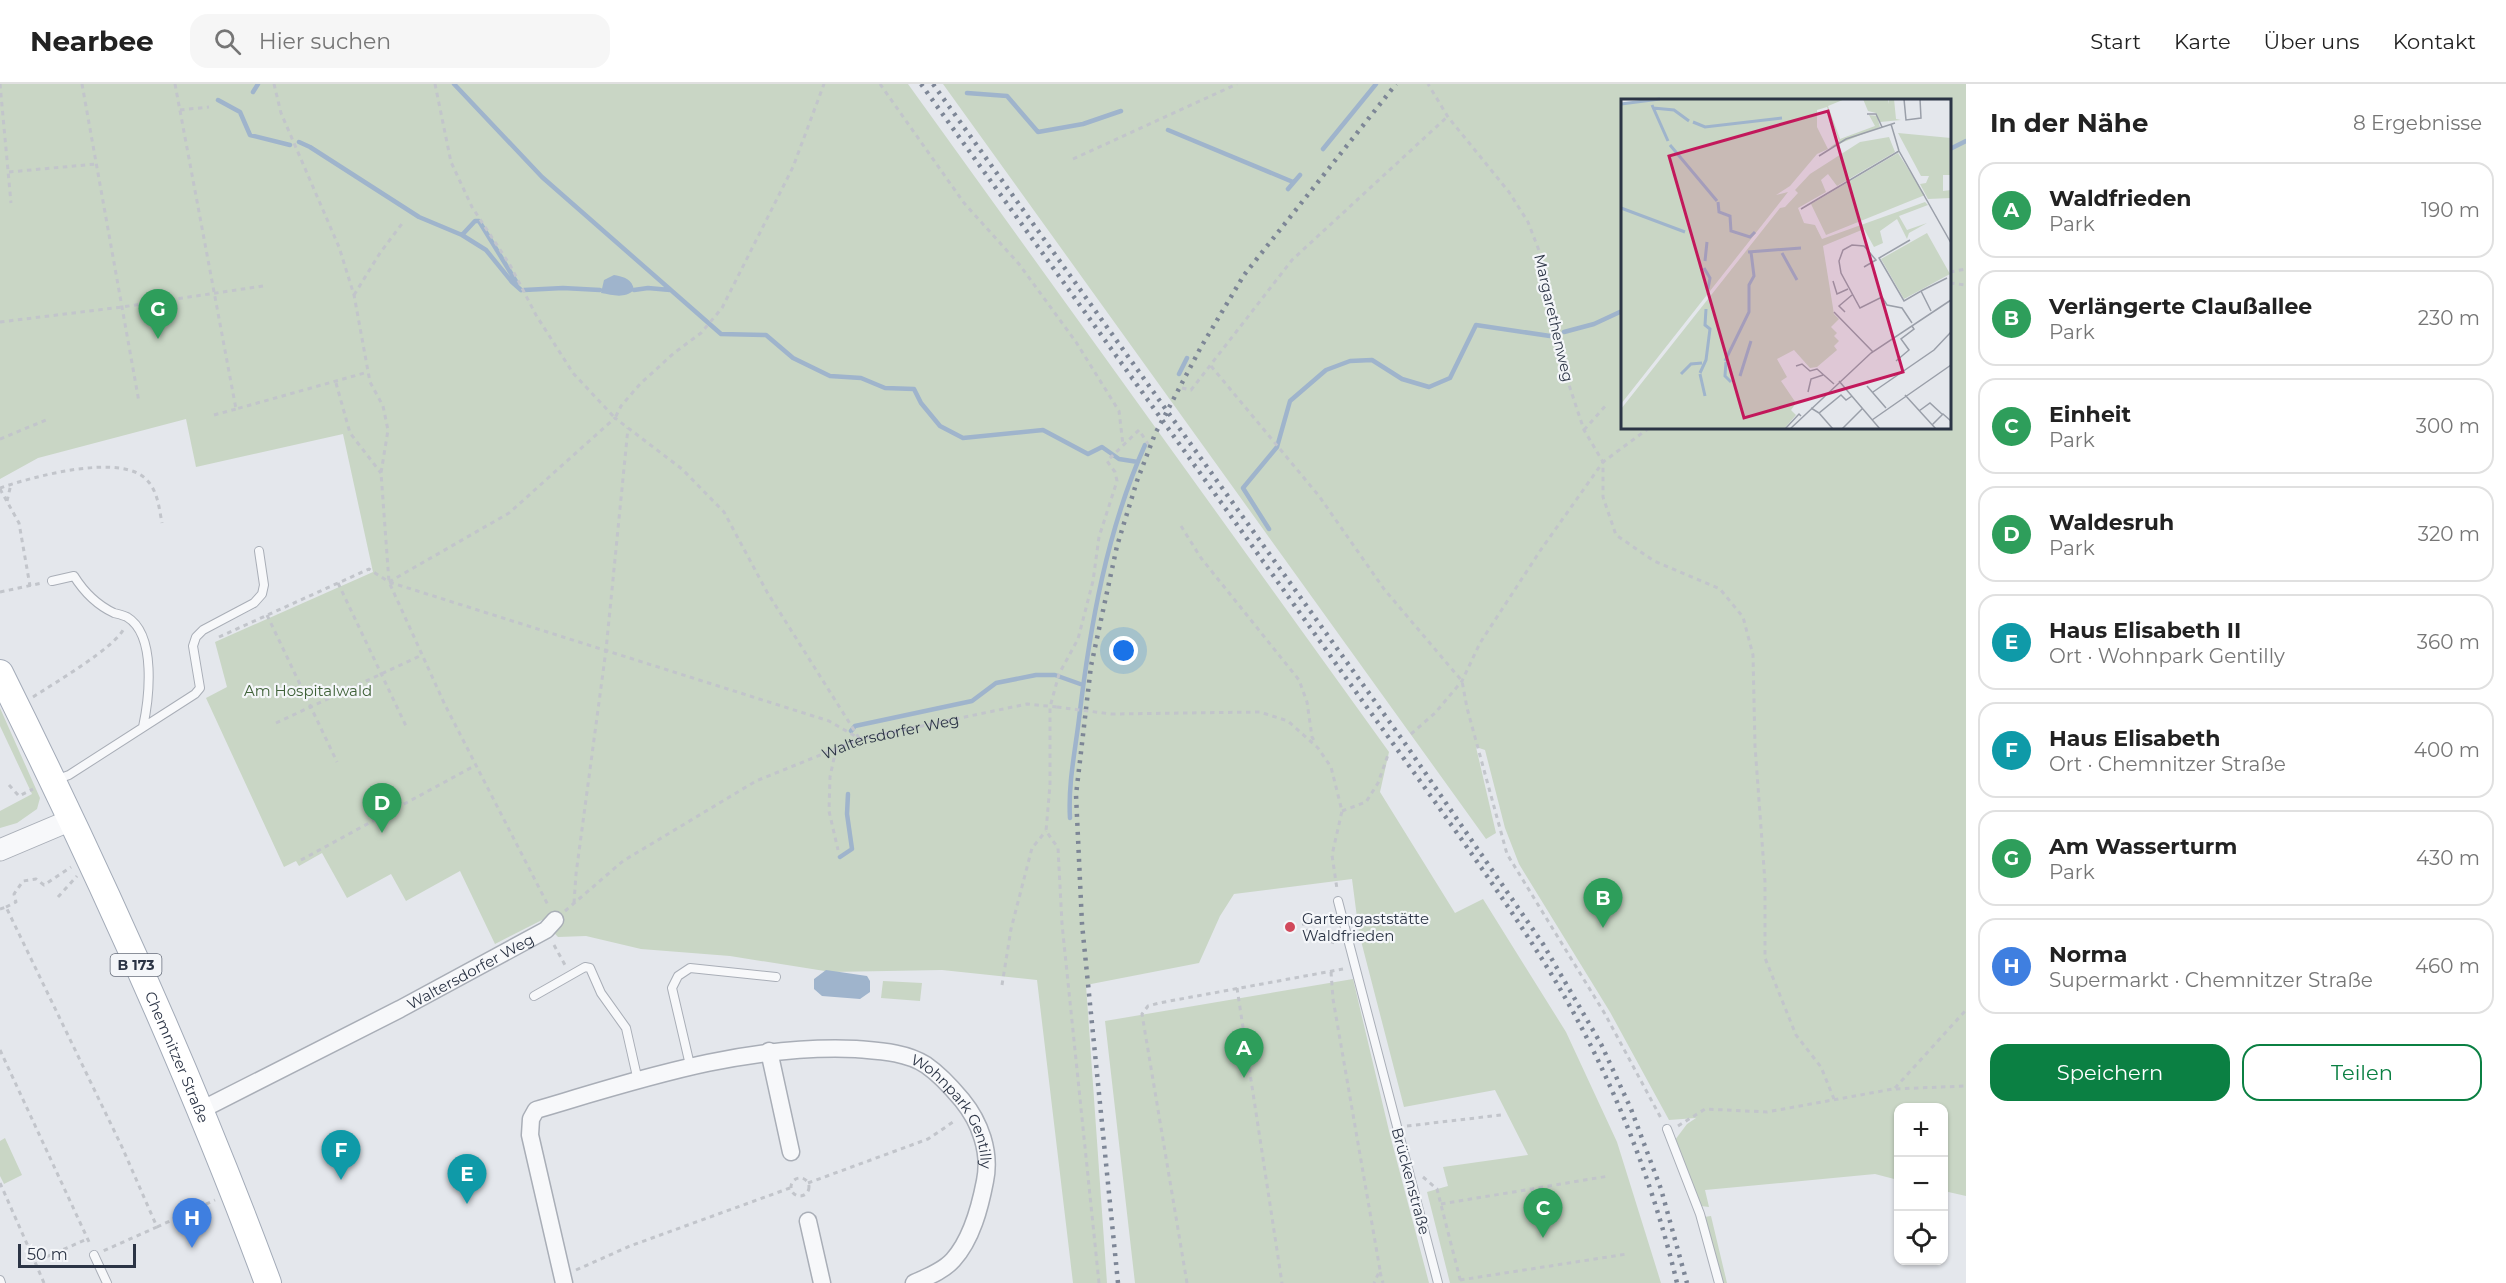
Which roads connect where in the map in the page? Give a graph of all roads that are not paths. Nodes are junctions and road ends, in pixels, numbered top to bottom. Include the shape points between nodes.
1 (259, 551) dead end
2 (52, 581) road end
3 (0, 673) edge
4 (143, 727) junction
5 (54, 781) junction
6 (71, 820) junction
7 (0, 850) edge
8 (1338, 901) road end
9 (550, 925) road end
10 (776, 977) dead end
11 (534, 996) dead end
12 (769, 1051) junction
13 (690, 1065) junction
14 (639, 1081) junction
15 (201, 1110) junction
16 (1668, 1129) road end
17 (790, 1152) dead end
18 (808, 1221) dead end
19 (94, 1255) road end
20 (564, 1281) edge
21 (107, 1283) edge
22 (268, 1283) edge
23 (822, 1283) edge
24 (914, 1283) edge
25 (1438, 1283) edge
26 (1719, 1283) edge

1 - 4 lane via 262,594 254,603 195,637 200,688
2 - 4 lane via 74,576 90,597 129,618 143,640 150,673
3 - 5 main road, Chemnitzer Straße / B 173
4 - 5 lane
5 - 6 main road, Chemnitzer Straße / B 173
6 - 7 street
6 - 15 main road, Chemnitzer Straße / B 173
8 - 25 lane, Brückenstraße
9 - 15 street, Waltersdorfer Weg via 400,1009
10 - 13 lane via 690,968 678,976 672,988
11 - 14 lane via 571,974 590,968 626,1028
12 - 13 street, Wohnpark Gentilly
12 - 17 street
12 - 24 street, Wohnpark Gentilly via 817,1047 901,1055 925,1065 969,1110 987,1159 977,1215 952,1261
13 - 14 street, Wohnpark Gentilly
14 - 20 street, Wohnpark Gentilly via 536,1110 531,1119 530,1135
15 - 22 main road, Chemnitzer Straße / B 173
16 - 26 lane via 1700,1214
18 - 23 street
19 - 21 lane

